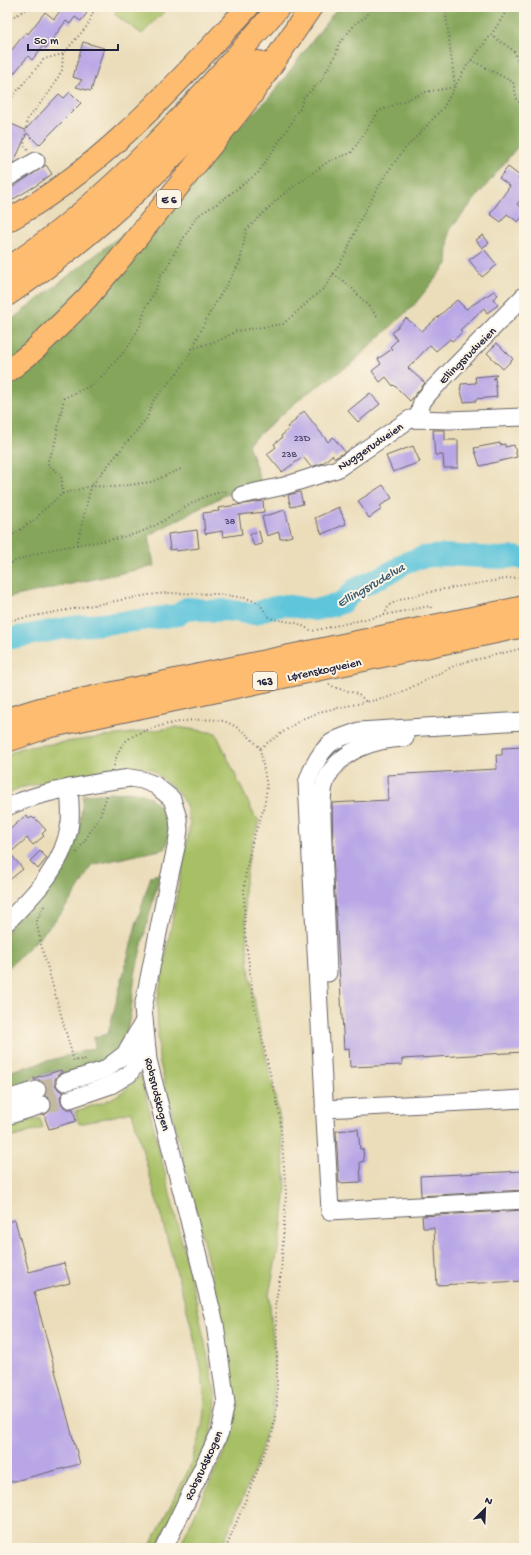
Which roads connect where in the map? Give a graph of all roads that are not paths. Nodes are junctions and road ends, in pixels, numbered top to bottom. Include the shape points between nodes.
1 (248, 7) edge
2 (279, 7) edge
3 (306, 7) edge
4 (311, 7) edge
5 (36, 161) road end
6 (7, 178) edge
7 (7, 221) edge
8 (7, 269) edge
9 (7, 295) edge
10 (524, 296) edge
11 (7, 372) edge
12 (524, 417) edge
13 (418, 419) junction
14 (242, 495) road end
15 (524, 607) edge
16 (524, 626) edge
17 (7, 719) edge
18 (524, 721) edge
19 (524, 732) edge
20 (7, 740) edge
21 (69, 788) junction
22 (7, 807) edge
23 (7, 922) edge
24 (144, 1021) junction
25 (147, 1049) junction
26 (65, 1082) tunnel mouth
27 (7, 1098) edge
28 (70, 1099) tunnel mouth
29 (524, 1099) edge
30 (329, 1109) junction
31 (7, 1116) edge
32 (524, 1200) edge
33 (164, 1548) edge

1 - 7 highway via 169,92 109,149 66,183
2 - 8 highway via 186,112 125,173 51,237
3 - 9 highway, E 6 via 200,129 140,189 65,254
4 - 11 highway, E 6 via 250,97 115,265 61,324
5 - 6 street
10 - 13 street, Ellingsrudveien via 430,392 422,402
12 - 13 street, Nuggerudveien
13 - 14 street, Nuggerudveien via 410,419 337,469 284,486
15 - 17 highway, Lørenskogveien / 163 via 61,704
16 - 20 highway, Lørenskogveien / 163 via 47,727
18 - 30 street via 360,731 334,740 319,756 310,772 307,783 308,818
19 - 30 street via 397,738 365,745 339,760 326,780 322,796 322,817
21 - 22 street, Robsrudskogen
21 - 23 street via 71,811 68,832 53,880
21 - 24 street, Robsrudskogen, bridge via 130,778 155,785 172,799 179,830 143,1008
24 - 25 street, Robsrudskogen
24 - 26 street via 125,1054 104,1070
25 - 28 street via 129,1074 112,1086
25 - 33 street, Robsrudskogen via 214,1324 226,1403 220,1432
27 - 31 street via 40,1098
29 - 30 street
30 - 32 street via 330,1211

